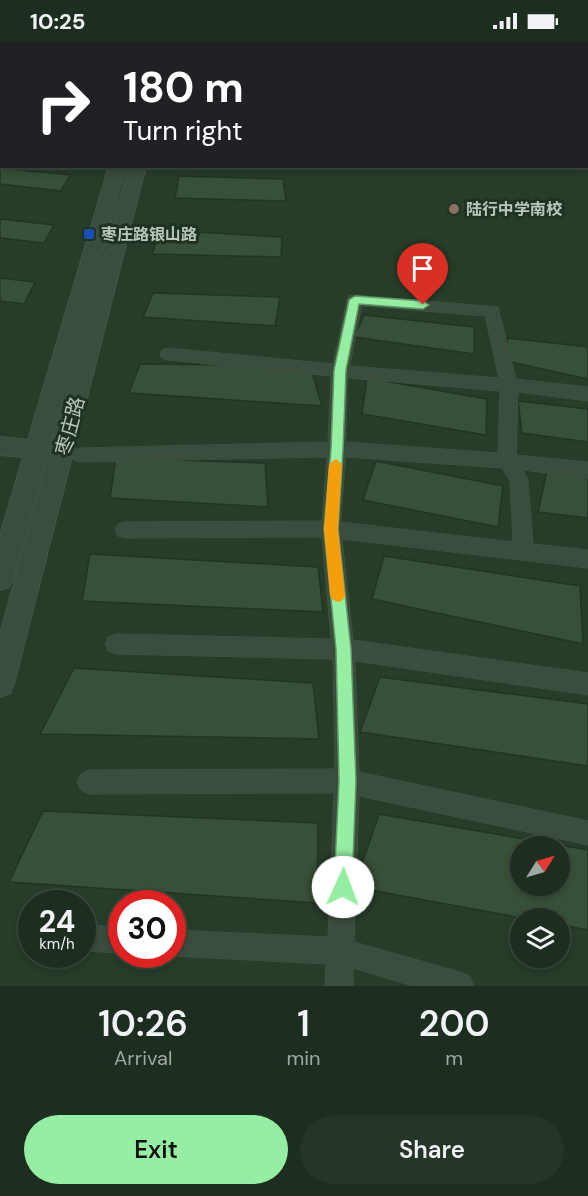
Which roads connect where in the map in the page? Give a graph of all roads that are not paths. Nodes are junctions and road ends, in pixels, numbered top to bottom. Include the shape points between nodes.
1 (117, 168) edge
2 (138, 168) edge
3 (168, 354) dead end
4 (340, 370) junction
5 (509, 385) junction
6 (588, 394) edge
7 (0, 446) edge
8 (337, 449) junction
9 (37, 450) junction
10 (72, 454) junction
11 (507, 461) junction
12 (588, 470) edge
13 (331, 529) junction
14 (125, 530) dead end
15 (524, 552) junction
16 (588, 560) edge
17 (0, 579) edge
18 (116, 644) dead end
19 (344, 649) junction
20 (0, 684) edge
21 (588, 684) edge
22 (347, 781) junction
23 (89, 782) dead end
24 (588, 832) edge
25 (186, 944) edge
26 (340, 951) junction
27 (339, 986) edge
28 (460, 986) edge

1 - 9 street, 枣庄路
2 - 10 street, 枣庄路
3 - 4 street
4 - 5 street
4 - 5 street via 355,300 492,311
4 - 8 street
5 - 6 street
5 - 11 street
7 - 9 street
8 - 10 street
8 - 11 street
8 - 13 street
9 - 10 street
9 - 17 street, 枣庄路
10 - 20 street, 枣庄路
11 - 12 street
11 - 15 street via 519,480
13 - 14 street
13 - 15 street
13 - 19 street
15 - 16 street
18 - 19 street
19 - 21 street
19 - 22 street
22 - 23 street
22 - 24 street
22 - 26 street
25 - 26 street
26 - 27 street
26 - 28 street

